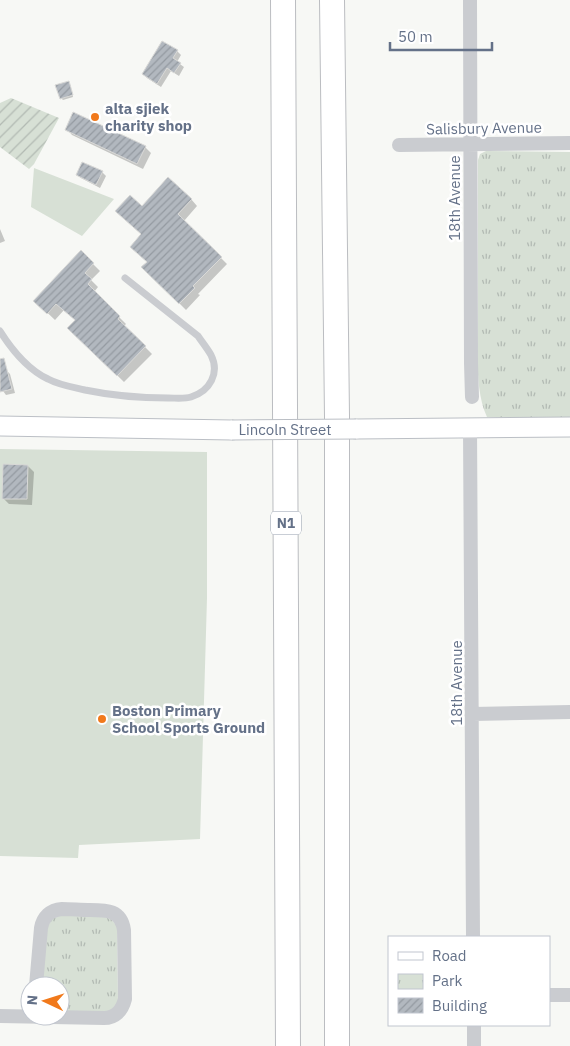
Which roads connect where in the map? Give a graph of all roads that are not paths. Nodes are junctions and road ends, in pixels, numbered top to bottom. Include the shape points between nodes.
1 (283, 0) edge
2 (332, 0) edge
3 (470, 0) edge
4 (570, 143) edge
5 (470, 144) junction
6 (399, 145) dead end
7 (125, 278) dead end
8 (0, 331) edge
9 (472, 397) dead end
10 (0, 426) edge
11 (470, 428) junction
12 (570, 428) edge
13 (570, 712) edge
14 (473, 714) junction
15 (473, 936) edge
16 (37, 976) edge
17 (337, 976) junction
18 (550, 995) edge
19 (570, 996) edge
20 (0, 1016) edge
21 (20, 1016) edge
22 (70, 1017) edge
23 (474, 1026) edge
24 (288, 1046) edge
25 (337, 1046) edge
26 (345, 1046) edge
27 (474, 1046) edge

1 - 24 highway, N1
2 - 17 highway via 337,416
3 - 5 street, 18th Avenue
4 - 5 street, Salisbury Avenue
5 - 6 street, Salisbury Avenue
5 - 9 street, 18th Avenue
7 - 8 lane via 198,336 212,357 214,368 212,383 203,392 190,398 140,398 58,384 27,366
10 - 11 street, Lincoln Street, bridge via 232,430
11 - 12 street, Lincoln Street
11 - 14 street, 18th Avenue
13 - 14 street
14 - 15 street, 18th Avenue
16 - 22 street via 40,928 49,913 62,909 105,910 118,917 124,930 124,999 121,1010 109,1018
17 - 25 highway
17 - 26 highway
18 - 19 street
20 - 21 street
23 - 27 street

